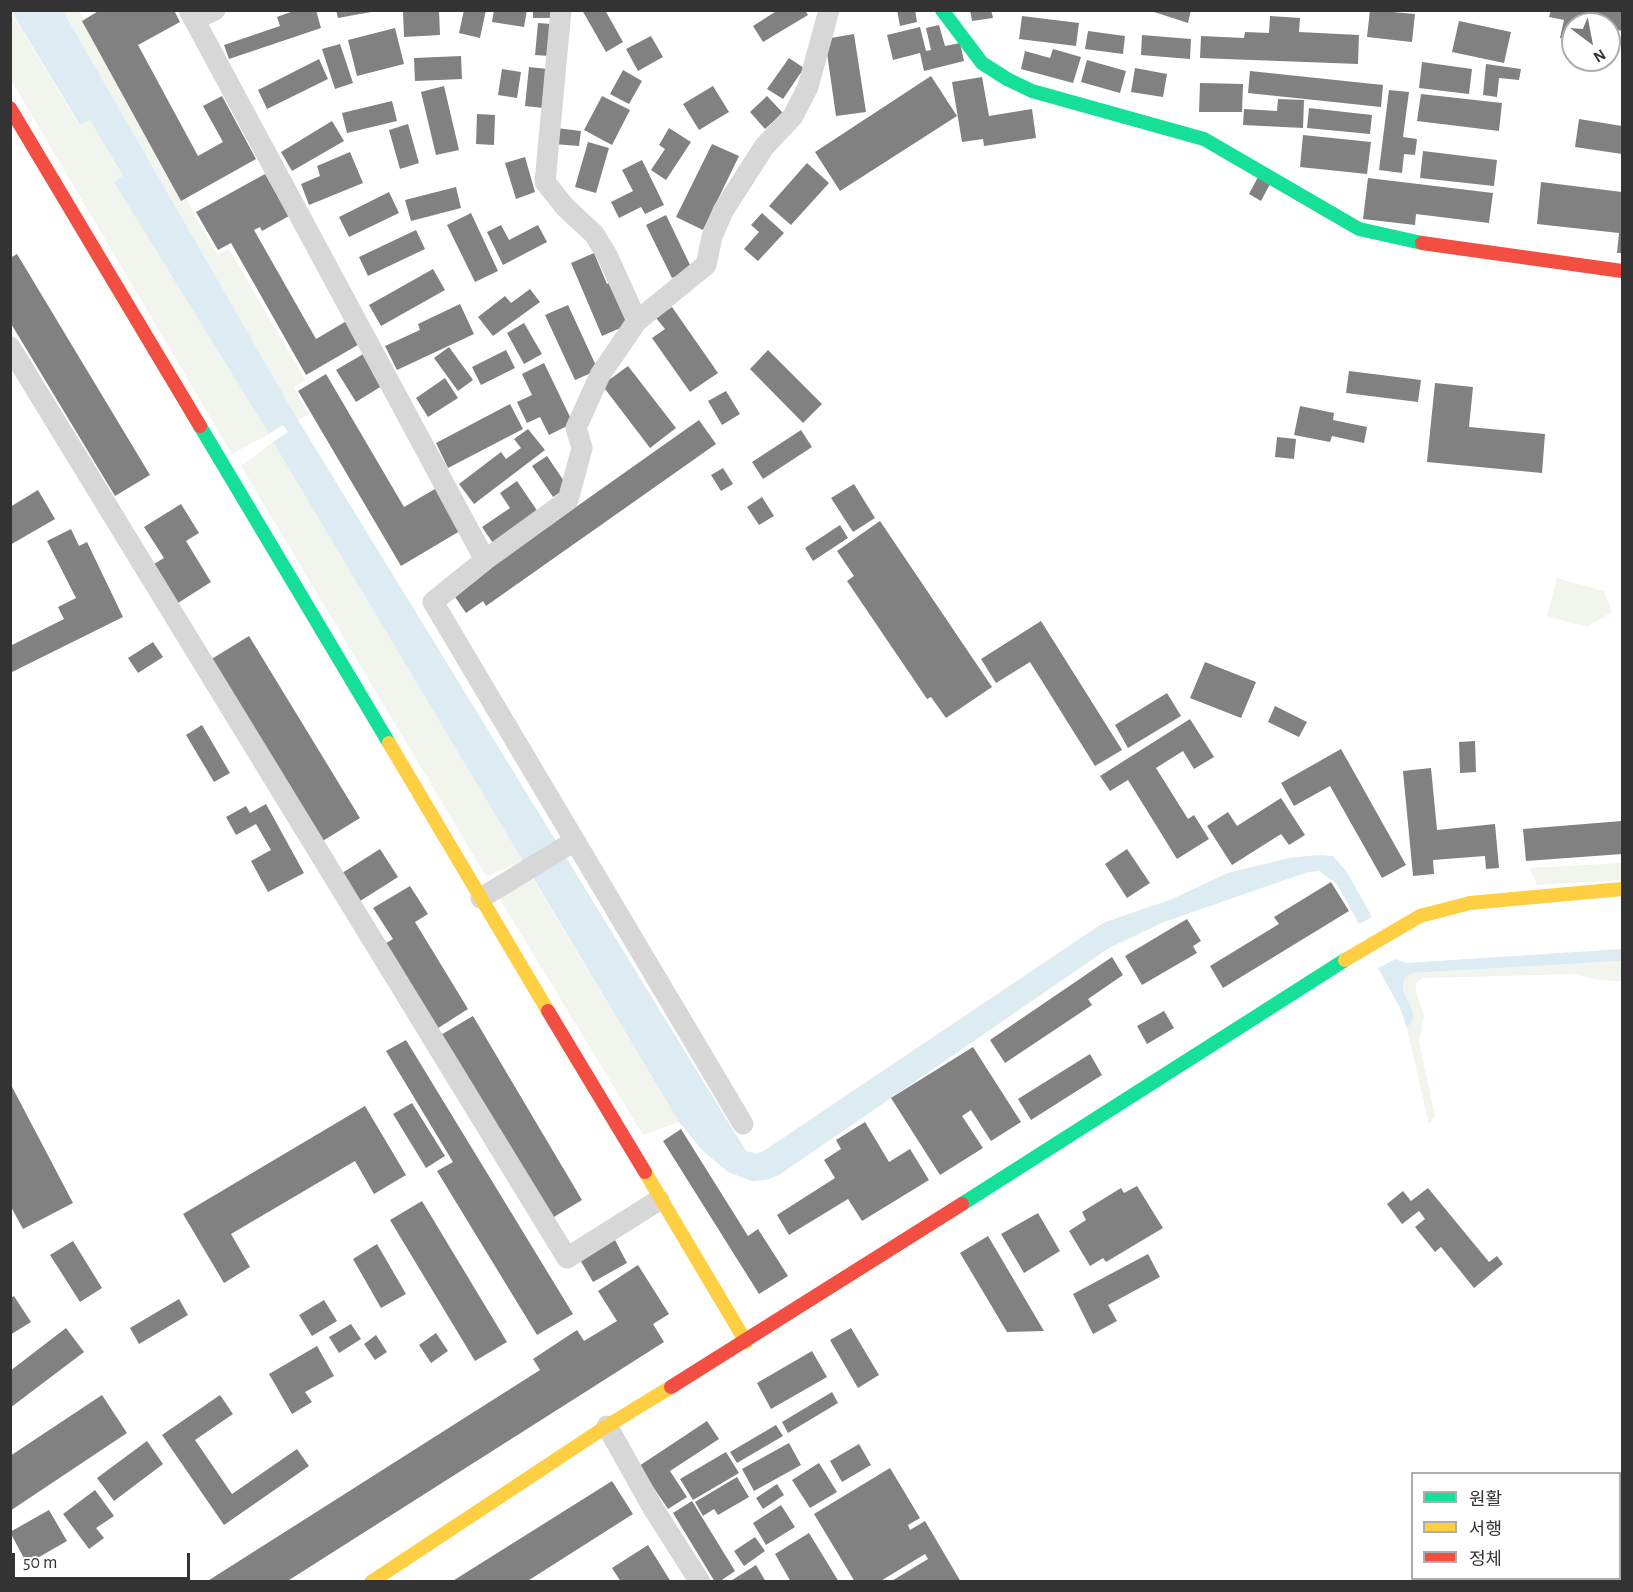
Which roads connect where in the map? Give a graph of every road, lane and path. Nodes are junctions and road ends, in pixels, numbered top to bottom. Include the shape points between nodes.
1 (215, 10) edge
2 (561, 10) edge
3 (829, 10) edge
4 (942, 10) edge
5 (191, 15) edge
6 (10, 108) edge
7 (1623, 271) edge
8 (637, 321) junction
9 (10, 347) edge
10 (485, 560) junction
11 (573, 842) junction
12 (1623, 889) edge
13 (481, 898) junction
14 (742, 1124) dead end
15 (659, 1200) junction
16 (746, 1342) junction
17 (607, 1426) junction
18 (371, 1581) edge
19 (700, 1581) edge

1 - 5 street
2 - 8 street via 545,182 594,234
3 - 8 street via 808,87 793,116 764,147 723,211 706,266
4 - 7 street via 982,63 1007,79 1032,91 1204,139 1359,229 1397,239
5 - 10 street
6 - 13 street
8 - 10 street via 600,375 576,428 582,448 568,500
9 - 15 street via 567,1258
10 - 11 street via 433,602
11 - 13 street
11 - 14 street
12 - 16 street via 1470,903 1420,916 1364,947
13 - 15 street
15 - 16 street
16 - 17 street
17 - 18 street
17 - 19 street

